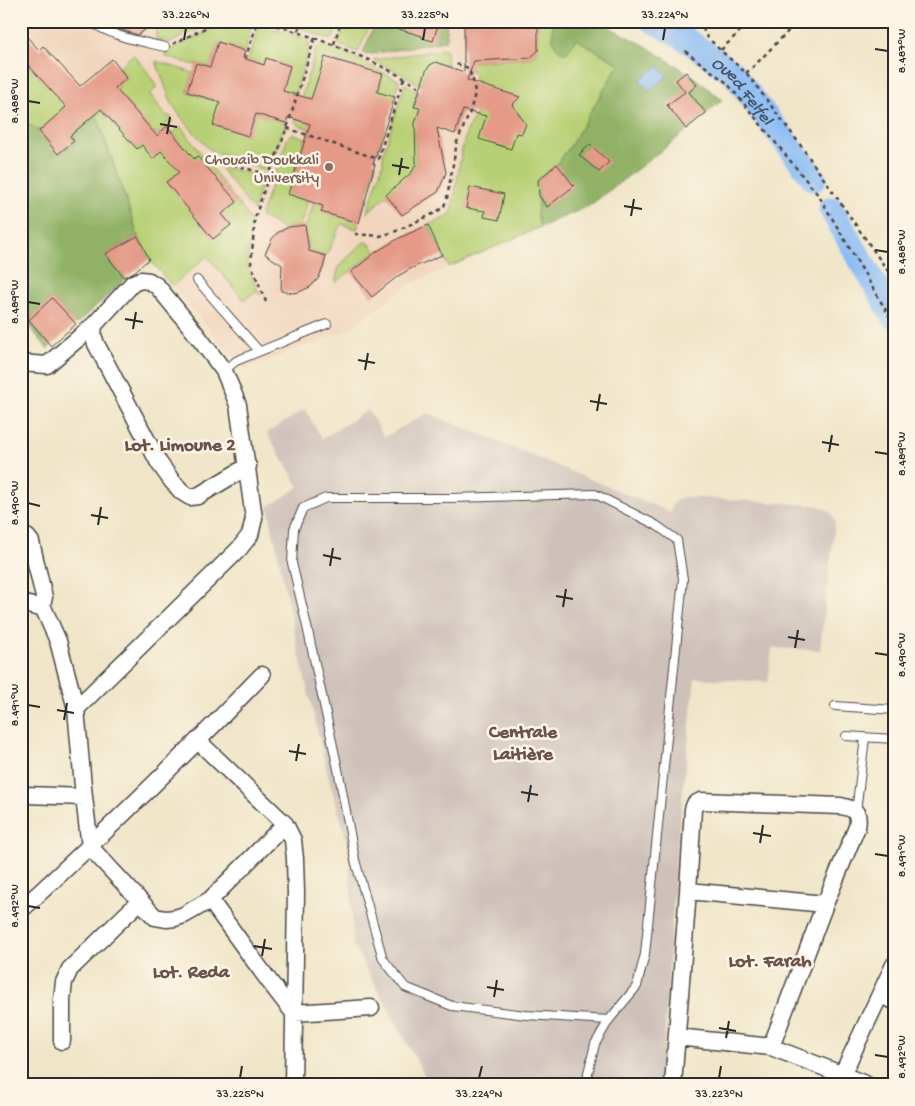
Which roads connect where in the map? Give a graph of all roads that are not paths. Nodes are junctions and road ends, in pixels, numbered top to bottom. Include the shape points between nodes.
1 (90, 21) edge
2 (165, 47) road end
3 (197, 280) dead end
4 (326, 324) dead end
5 (94, 325) junction
6 (259, 351) junction
7 (21, 363) edge
8 (224, 371) junction
9 (248, 466) junction
10 (21, 537) edge
11 (21, 604) edge
12 (42, 605) junction
13 (262, 675) dead end
14 (835, 706) dead end
15 (76, 709) junction
16 (894, 710) edge
17 (846, 736) dead end
18 (865, 738) junction
19 (894, 739) edge
20 (198, 741) junction
21 (21, 792) edge
22 (84, 797) junction
23 (856, 812) junction
24 (285, 824) junction
25 (90, 847) junction
26 (688, 892) junction
27 (210, 900) junction
28 (140, 901) junction
29 (826, 904) junction
30 (21, 910) edge
31 (894, 965) edge
32 (887, 998) edge
33 (371, 1008) dead end
34 (294, 1013) junction
35 (609, 1020) junction
36 (677, 1037) junction
37 (62, 1041) dead end
38 (771, 1047) junction
39 (842, 1075) junction
40 (293, 1085) edge
41 (587, 1085) edge
42 (673, 1085) edge
43 (867, 1085) edge

1 - 2 lane via 116,35
3 - 6 lane
4 - 6 lane
5 - 7 street via 47,365
5 - 8 street via 133,283 149,281 157,286
5 - 9 street via 96,344 159,462 182,492 198,496
6 - 8 lane via 236,361
8 - 9 street via 238,405
9 - 15 street via 254,518 250,535
10 - 12 street via 31,542 44,597
11 - 12 street via 36,608
12 - 15 street via 58,641
13 - 20 street
14 - 16 lane
15 - 22 street
17 - 18 lane
18 - 19 lane
18 - 23 lane
20 - 24 street
20 - 25 street
21 - 22 street via 26,795
22 - 25 street
23 - 26 street via 841,806 700,801 693,809
23 - 29 street via 856,827
24 - 27 street
24 - 34 street via 293,840 295,859
25 - 28 street
25 - 30 street
26 - 29 street
26 - 36 street
27 - 28 street via 184,915 166,919 156,917
27 - 34 street
28 - 37 street via 70,969 64,982 62,1000
29 - 38 street
31 - 32 street
32 - 39 street
33 - 34 street
34 - 40 street
35 - 35 lane via 637,986 646,954 683,579 676,540 656,524 595,494 326,498 303,508 294,529 292,563 355,860 383,959 405,987 452,1006
35 - 41 lane via 595,1044
36 - 38 street
36 - 42 street
38 - 39 street
39 - 43 street

